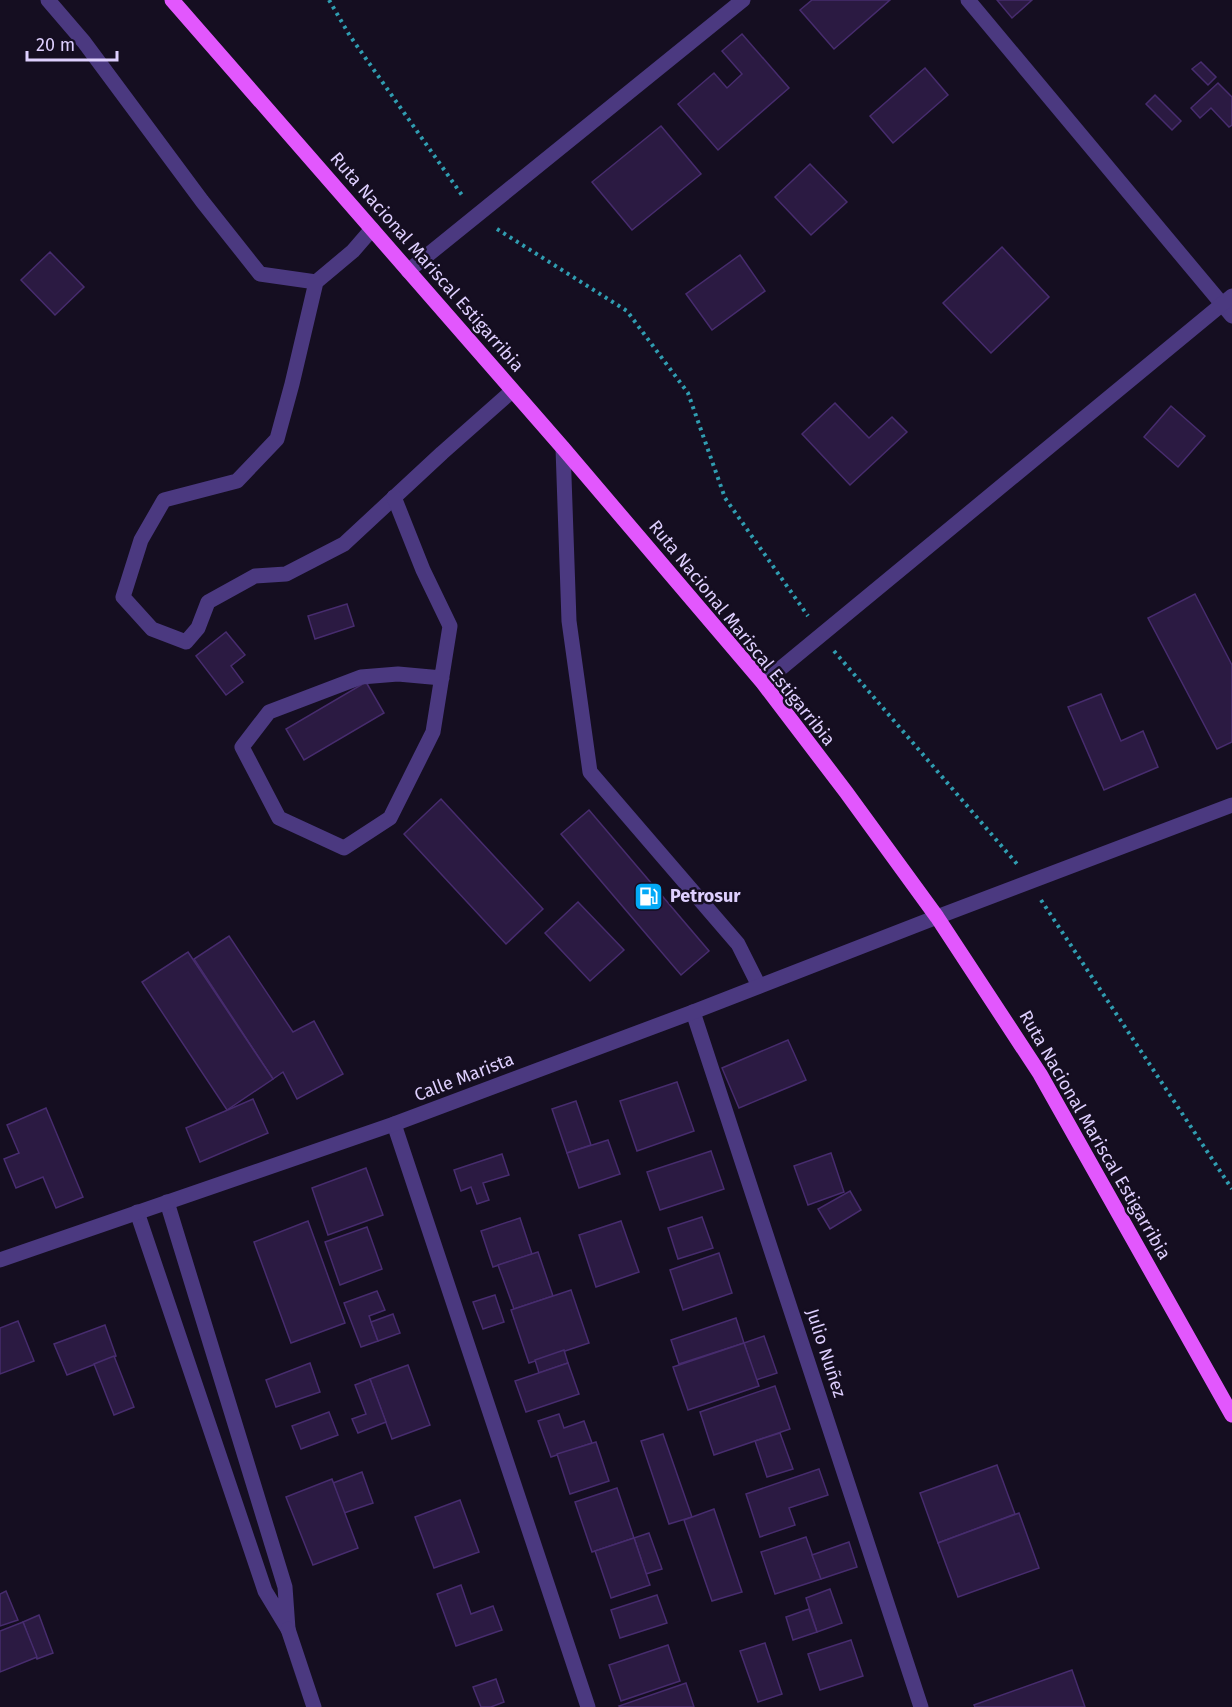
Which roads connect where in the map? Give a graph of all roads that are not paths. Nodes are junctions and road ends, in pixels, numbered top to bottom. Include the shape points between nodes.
1 (48, 0) edge
2 (172, 0) edge
3 (743, 0) edge
4 (968, 0) edge
5 (372, 230) junction
6 (408, 271) junction
7 (316, 282) junction
8 (1229, 305) edge
9 (512, 391) junction
10 (563, 448) junction
11 (394, 497) junction
12 (442, 678) junction
13 (763, 683) junction
14 (1232, 805) edge
15 (937, 917) junction
16 (759, 986) junction
17 (693, 1012) junction
18 (394, 1124) junction
19 (167, 1202) junction
20 (137, 1212) junction
21 (0, 1260) edge
22 (1230, 1406) edge
23 (288, 1629) junction
24 (314, 1707) edge
25 (588, 1707) edge
26 (921, 1707) edge

1 - 7 street via 260,274
2 - 5 main road, Ruta Nacional Mariscal Estigarribia
3 - 6 street
4 - 8 street
5 - 6 main road, Ruta Nacional Mariscal Estigarribia
5 - 7 street
6 - 9 main road, Ruta Nacional Mariscal Estigarribia
7 - 11 street via 277,439 237,481 164,500 141,540 123,597 152,629 186,642 198,628 208,602 255,576 286,574 344,543
8 - 13 street
9 - 10 main road, Ruta Nacional Mariscal Estigarribia
9 - 11 street
10 - 13 main road, Ruta Nacional Mariscal Estigarribia
10 - 16 street via 569,621 590,772 738,944
11 - 12 street via 450,626
12 - 12 street via 433,732 390,818 344,848 279,818 242,747 269,712 361,677 398,674
13 - 15 main road, Ruta Nacional Mariscal Estigarribia
14 - 15 street, Calle Marista
15 - 16 street, Calle Marista
15 - 22 main road, Ruta Nacional Mariscal Estigarribia via 1040,1074
16 - 17 street, Calle Marista
17 - 18 street, Calle Marista
17 - 26 street, Julio Nuñez
18 - 19 street, Calle Marista
18 - 25 street
19 - 20 street, Calle Marista
19 - 23 street via 285,1587
20 - 21 street, Calle Marista
20 - 23 street via 265,1591
23 - 24 street

